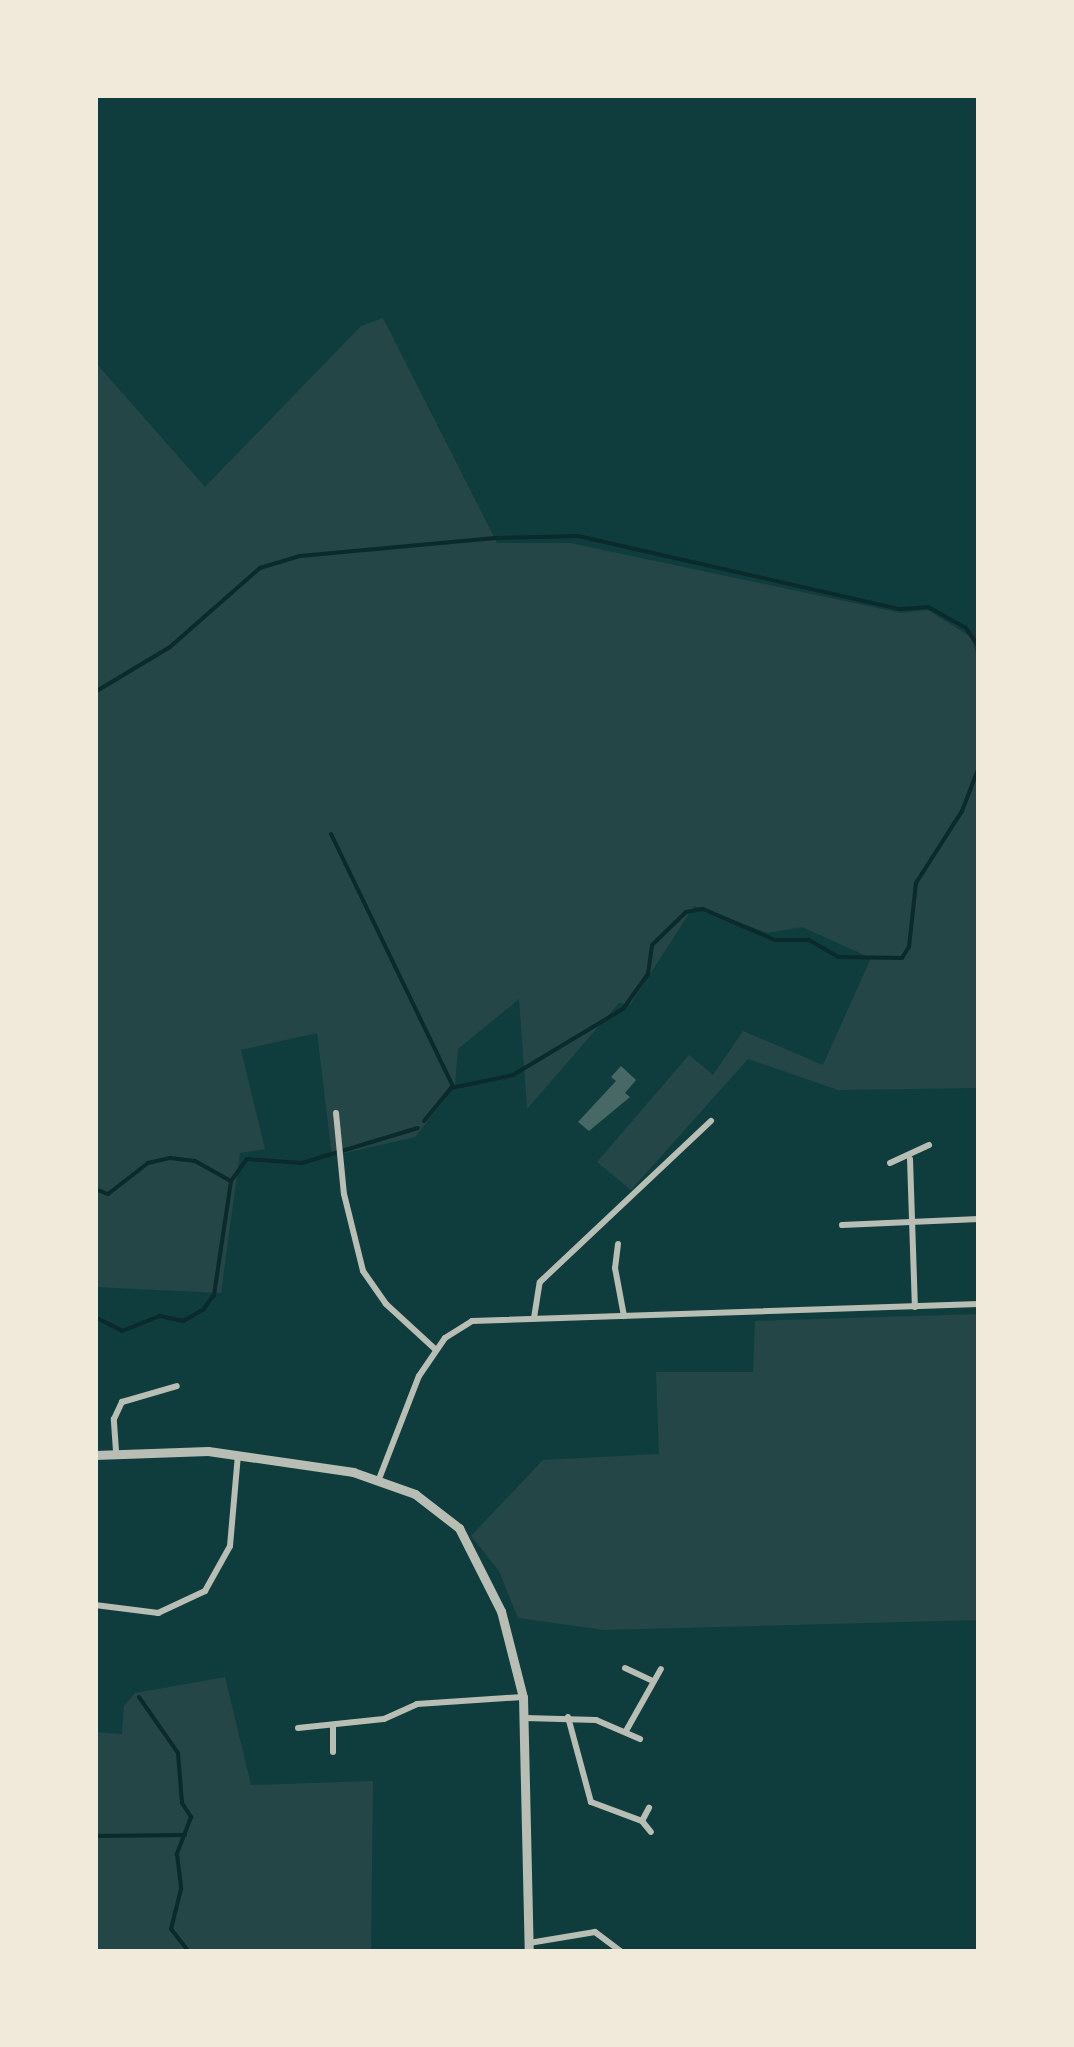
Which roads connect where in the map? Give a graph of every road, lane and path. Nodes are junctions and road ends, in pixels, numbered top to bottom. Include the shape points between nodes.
1 (336, 1113) dead end
2 (712, 1121) dead end
3 (929, 1145) dead end
4 (910, 1159) junction
5 (890, 1163) dead end
6 (979, 1219) edge
7 (913, 1222) junction
8 (842, 1225) dead end
9 (618, 1244) dead end
10 (979, 1304) edge
11 (915, 1307) junction
12 (624, 1316) junction
13 (534, 1318) junction
14 (436, 1350) junction
15 (177, 1386) dead end
16 (116, 1450) junction
17 (238, 1454) junction
18 (95, 1455) edge
19 (379, 1478) junction
20 (95, 1604) edge
21 (624, 1668) dead end
22 (661, 1668) dead end
23 (653, 1681) junction
24 (522, 1697) junction
25 (568, 1717) junction
26 (525, 1718) junction
27 (333, 1726) junction
28 (298, 1728) dead end
29 (626, 1732) junction
30 (640, 1739) dead end
31 (333, 1752) dead end
32 (649, 1808) dead end
33 (642, 1822) junction
34 (650, 1832) dead end
35 (529, 1948) edge
36 (622, 1952) edge

1 - 14 street via 363,1271 386,1304
2 - 13 street via 540,1282
3 - 4 street
4 - 5 street
4 - 7 street
6 - 7 street
7 - 8 street
7 - 11 street
9 - 12 street
10 - 11 street
11 - 12 street
12 - 13 street
13 - 14 street via 472,1320
14 - 19 street via 407,1400
15 - 16 street via 122,1402 114,1419
16 - 17 street
16 - 18 street
17 - 19 street
17 - 20 street via 230,1546 205,1591 158,1613
19 - 24 street via 440,1510 474,1550 501,1610
21 - 23 street
22 - 23 street
23 - 29 street
24 - 26 street
24 - 27 street via 416,1704 384,1719
25 - 26 street
25 - 29 street
25 - 33 street via 591,1802
26 - 35 street
27 - 28 street
27 - 31 street
29 - 30 street
32 - 33 street
33 - 34 street
35 - 36 street via 596,1932

